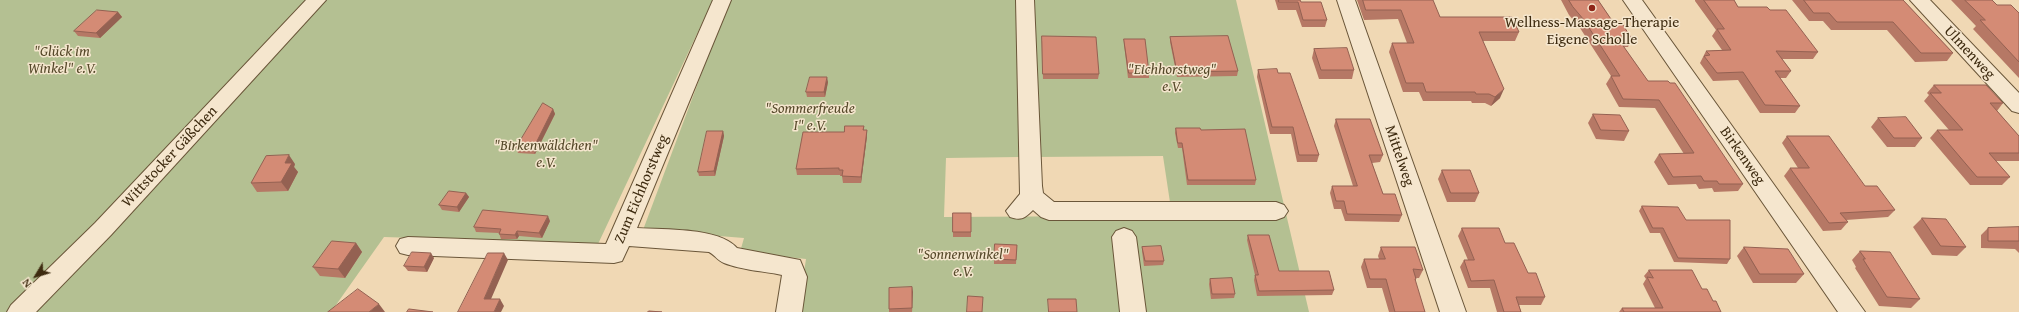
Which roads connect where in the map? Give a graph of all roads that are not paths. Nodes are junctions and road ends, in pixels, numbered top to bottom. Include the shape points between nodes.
1 (318, 0) edge
2 (722, 0) edge
3 (1025, 0) edge
4 (1346, 0) edge
5 (1632, 0) edge
6 (1919, 0) edge
7 (2019, 106) edge
8 (1276, 211) dead end
9 (621, 236) junction
10 (1124, 237) dead end
11 (408, 246) dead end
12 (20, 312) edge
13 (789, 312) edge
14 (1133, 312) edge
15 (1453, 312) edge
16 (1852, 312) edge

1 - 12 street, Wittstocker Gäßchen via 103,229
2 - 9 street, Zum Eichhorstweg
3 - 8 street via 1025,204 1049,211
4 - 15 street, Mittelweg
5 - 16 street, Birkenweg
6 - 7 street, Ulmenweg
9 - 11 street, Zum Eichhorstweg via 614,254
9 - 13 street via 713,243 723,248 730,256 791,267 795,277
10 - 14 street

